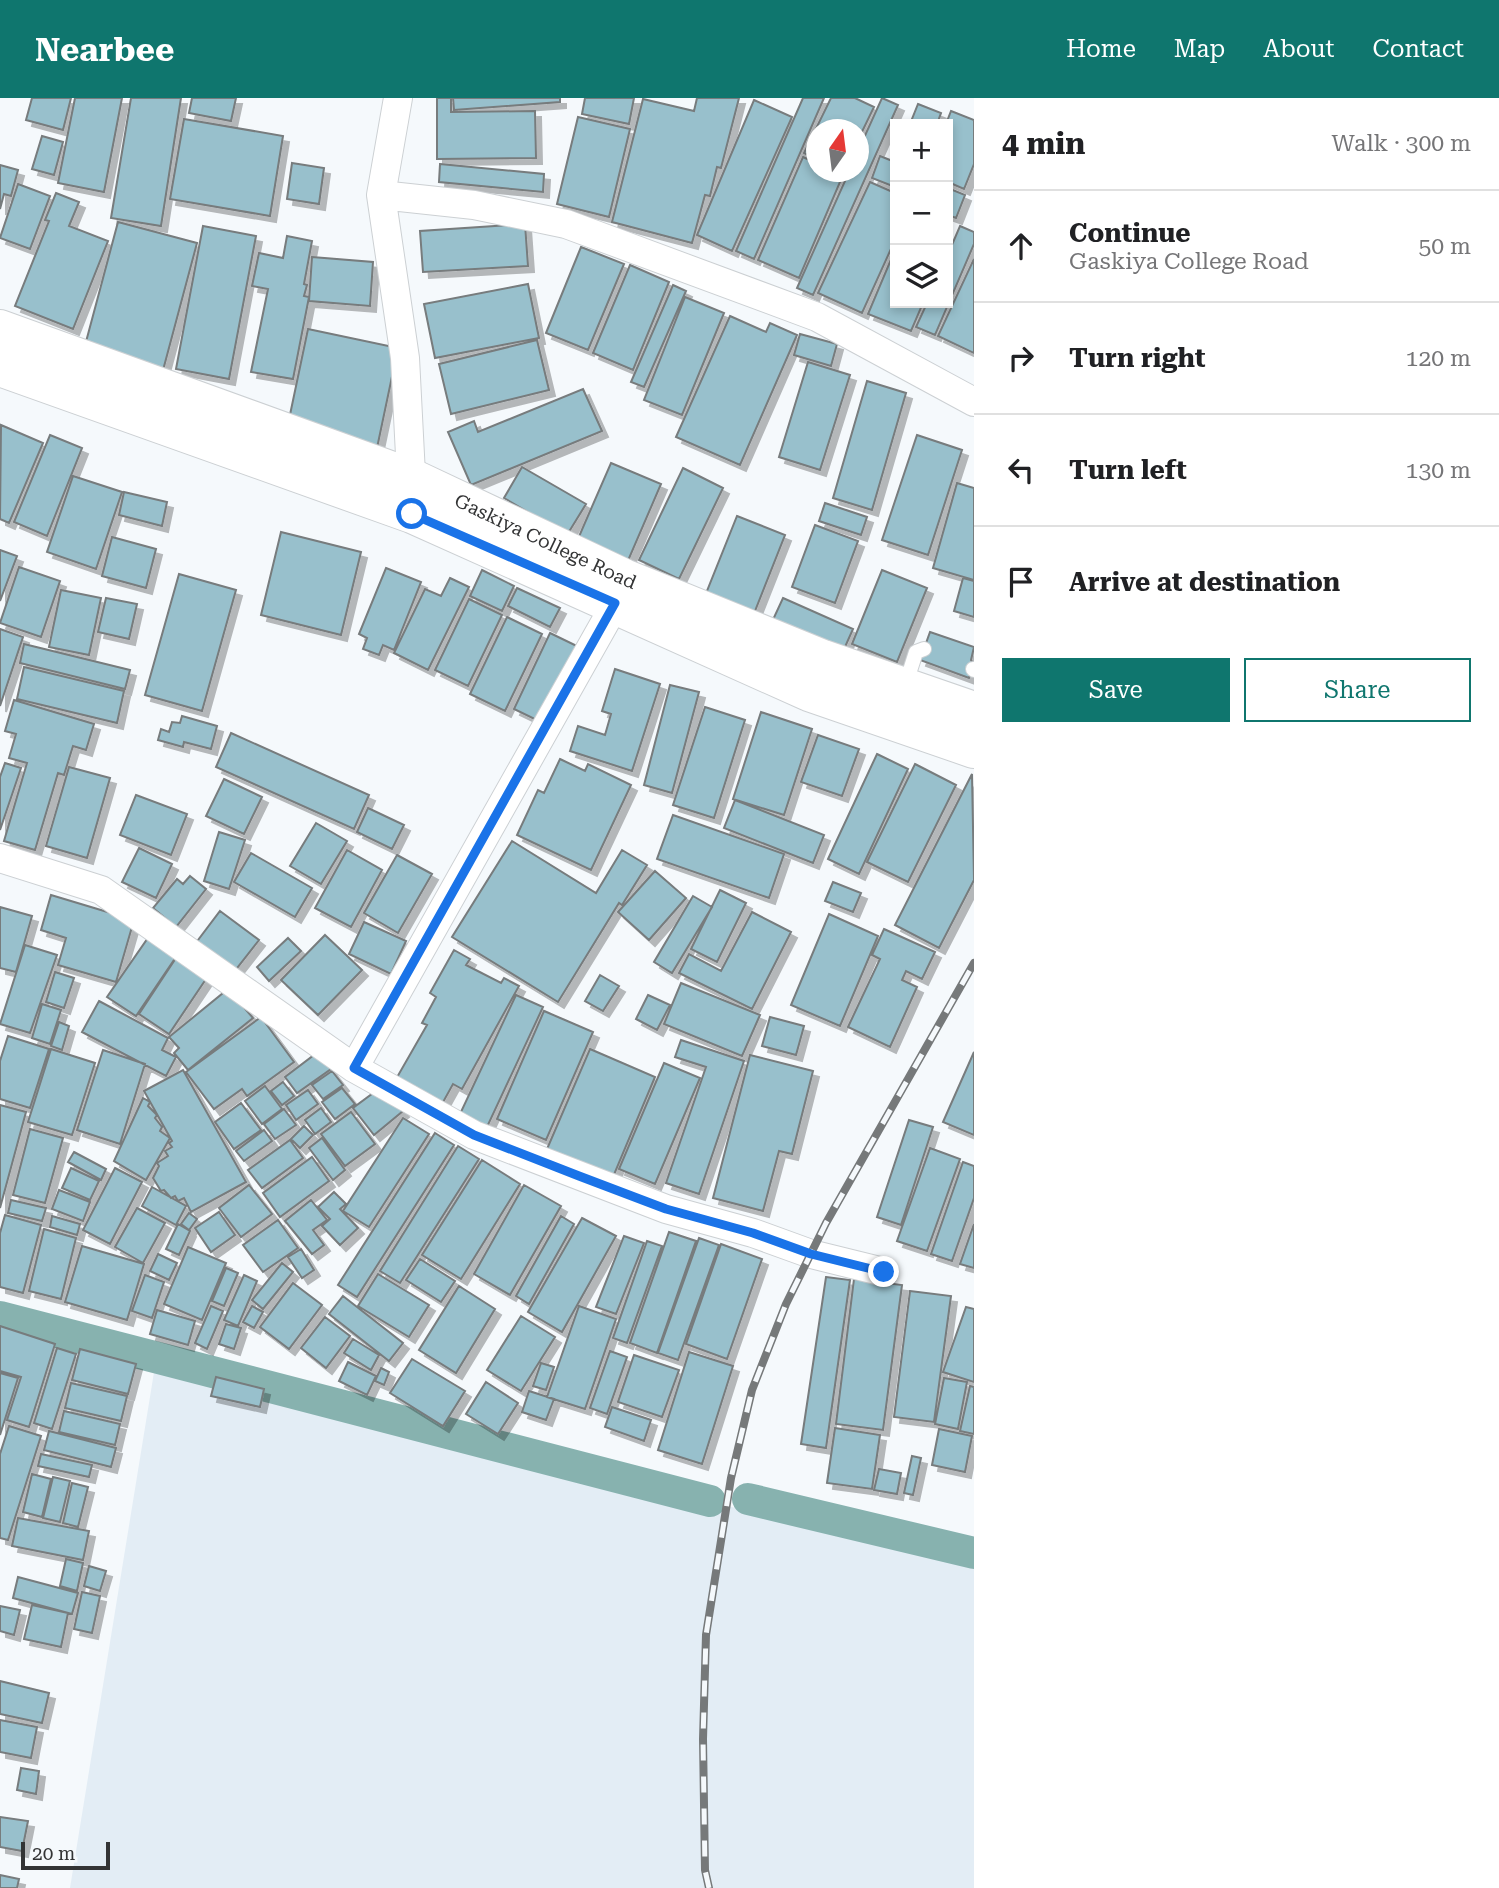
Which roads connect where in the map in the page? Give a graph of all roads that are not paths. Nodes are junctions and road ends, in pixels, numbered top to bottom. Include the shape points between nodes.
1 (398, 98) edge
2 (381, 195) junction
3 (0, 330) edge
4 (0, 368) edge
5 (974, 402) edge
6 (412, 496) junction
7 (615, 603) junction
8 (924, 649) dead end
9 (905, 687) junction
10 (973, 706) edge
11 (974, 748) edge
12 (0, 858) edge
13 (354, 1068) junction
14 (884, 1272) dead end

1 - 2 street
2 - 5 street via 474,205 566,224 817,317
2 - 6 street via 405,358
3 - 6 main road, Gaskiya College Road
4 - 6 main road, Gaskiya College Road
6 - 7 main road, Gaskiya College Road
6 - 9 main road, Gaskiya College Road via 823,659
7 - 11 main road, Gaskiya College Road via 809,692
7 - 13 street
8 - 9 lane via 916,652
9 - 10 main road, Gaskiya College Road
12 - 13 street via 101,890
13 - 14 street via 474,1135 579,1176 666,1209

